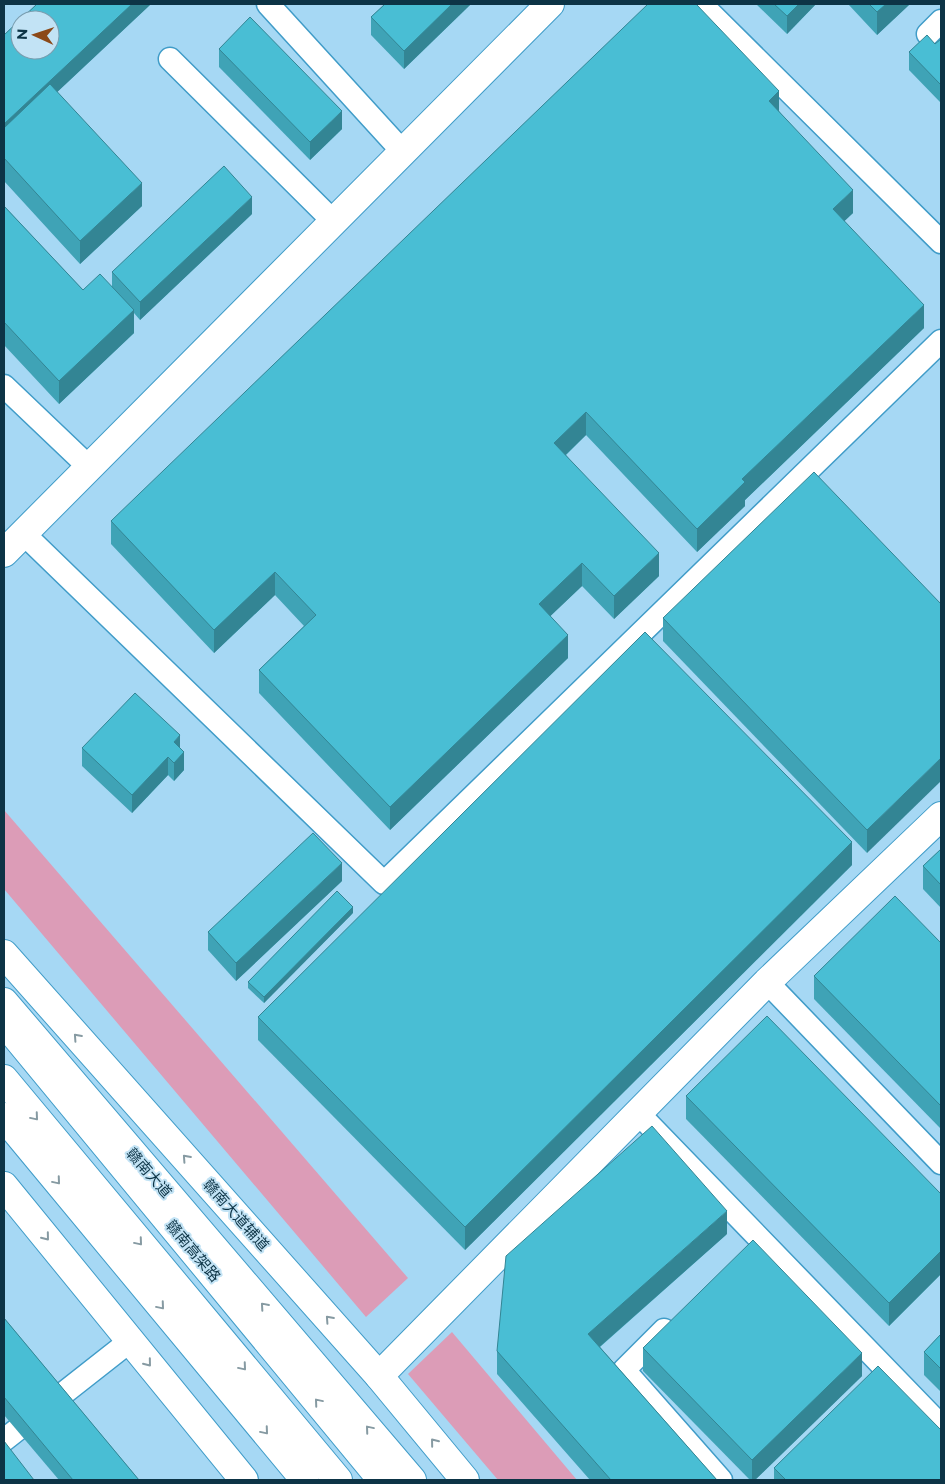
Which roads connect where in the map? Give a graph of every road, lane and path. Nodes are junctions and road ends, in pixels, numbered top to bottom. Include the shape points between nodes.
1 (268, 4) edge
2 (550, 4) edge
3 (702, 4) edge
4 (170, 59) dead end
5 (403, 152) junction
6 (334, 222) junction
7 (941, 242) edge
8 (941, 341) edge
9 (4, 386) edge
10 (90, 468) junction
11 (24, 534) junction
12 (4, 554) edge
13 (941, 816) edge
14 (4, 954) edge
15 (767, 982) junction
16 (4, 994) edge
17 (9, 1015) edge
18 (4, 1079) edge
19 (637, 1112) junction
20 (4, 1117) edge
21 (941, 1163) edge
22 (4, 1186) edge
23 (680, 1314) edge
24 (130, 1341) junction
25 (379, 1376) junction
26 (941, 1426) edge
27 (4, 1440) edge
28 (244, 1480) edge
29 (305, 1480) edge
30 (338, 1480) edge
31 (382, 1480) edge
32 (412, 1480) edge
33 (465, 1480) edge
34 (721, 1480) edge

1 - 5 street
2 - 5 main road
3 - 7 street
4 - 6 street
5 - 6 main road
6 - 10 main road
8 - 11 street via 384,883
9 - 10 street
10 - 11 main road
11 - 12 main road
13 - 15 main road
25 -> 14 main road, 赣南大道辅道
15 - 19 main road
15 - 21 street
16 - 17 main road
31 -> 17 main road, 赣南高架路
32 -> 17 main road, 赣南大道
18 -> 30 main road
19 - 25 main road
19 - 26 street via 751,1244 878,1374
20 -> 29 main road
22 -> 24 main road
23 - 34 street via 624,1370
24 - 27 street
24 -> 28 main road
33 -> 25 main road, 赣南大道辅道

